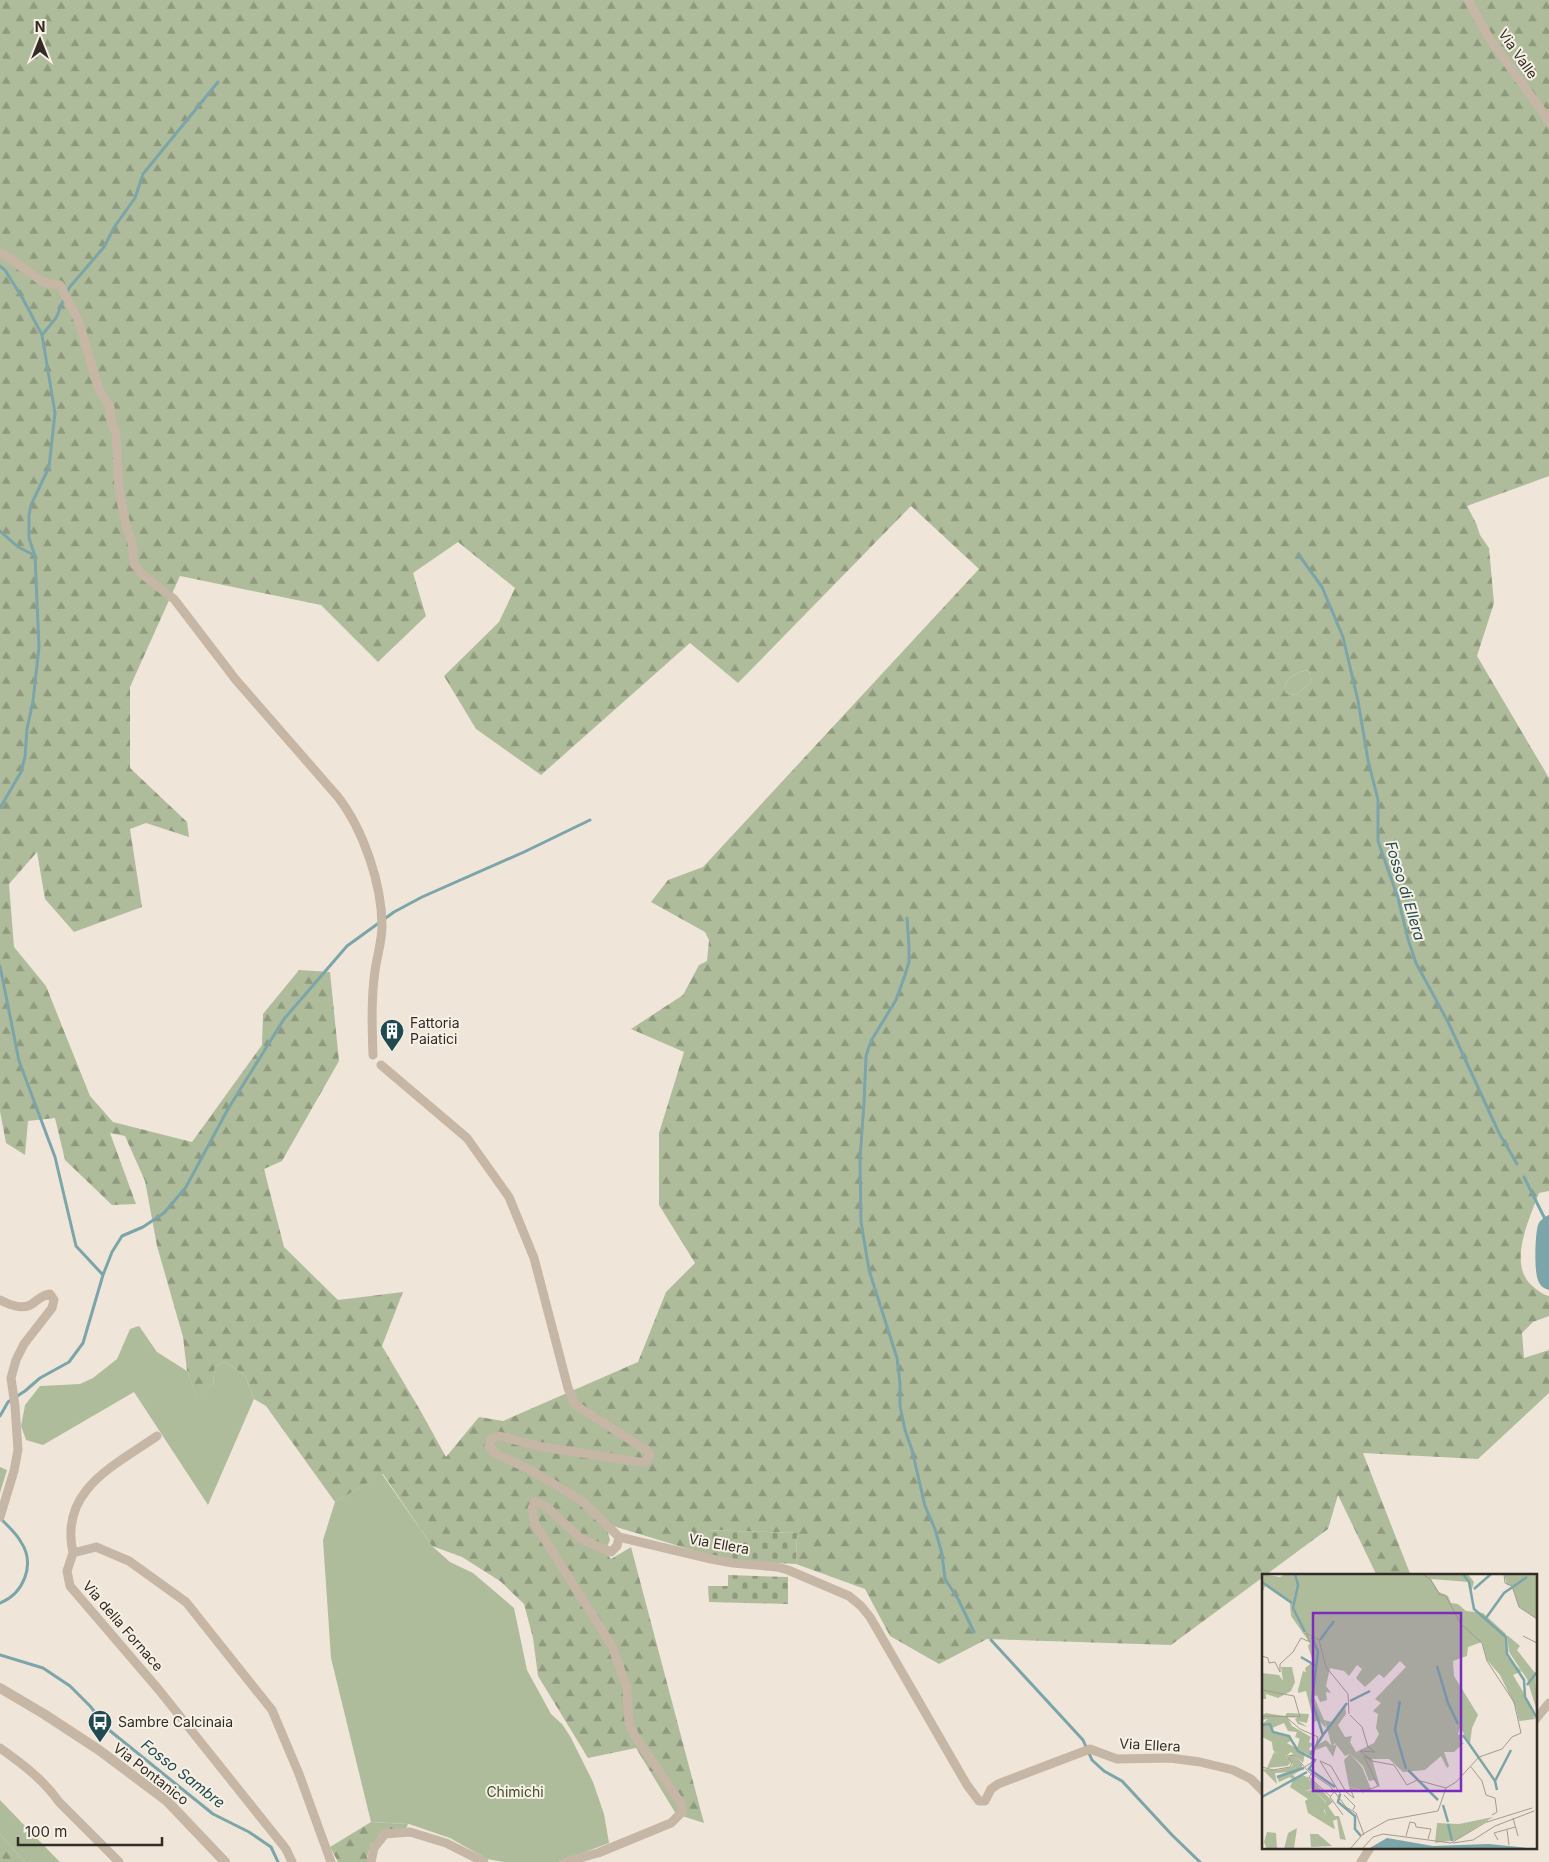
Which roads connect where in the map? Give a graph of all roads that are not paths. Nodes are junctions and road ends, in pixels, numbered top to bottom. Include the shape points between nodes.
1 (1468, 0) edge
2 (1549, 121) edge
3 (0, 253) edge
4 (373, 1055) dead end
5 (381, 1065) dead end
6 (0, 1300) edge
7 (157, 1436) dead end
8 (1, 1514) edge
9 (619, 1537) junction
10 (72, 1553) junction
11 (0, 1688) edge
12 (1549, 1703) edge
13 (1536, 1719) edge
14 (0, 1748) edge
15 (1262, 1790) edge
16 (1369, 1850) edge
17 (119, 1862) edge
18 (225, 1862) edge
19 (292, 1862) edge
20 (331, 1862) edge
21 (371, 1862) edge
22 (484, 1862) edge
23 (565, 1862) edge
24 (1361, 1862) edge

1 - 2 street, Via Valle via 1490,38
3 - 4 street via 43,282 60,285 79,322 99,390 110,407 116,433 119,489 134,564 174,599 236,680 352,816 370,864 382,914 372,1011
5 - 9 street via 467,1138 509,1196 534,1258 575,1405 650,1454 648,1460 639,1462 543,1447 498,1436 491,1439 489,1446 496,1454 529,1469 582,1501
6 - 8 street via 20,1306 29,1306 43,1295 50,1294 54,1300 52,1308 24,1344 11,1378 18,1450
7 - 10 street, Via della Fornace via 95,1479 79,1498 70,1532
9 - 15 street, Via Ellera via 711,1560 777,1567 849,1596 870,1617 979,1801 985,1801 991,1789 998,1784 1086,1751 1117,1759 1170,1758 1200,1762 1233,1770
9 - 23 street via 611,1552 581,1539 535,1501 532,1509 535,1524 612,1646 627,1688 629,1723 682,1810 671,1824 598,1853
10 - 19 street, Via della Fornace via 67,1571 70,1586 159,1690 286,1849
10 - 20 street via 96,1548 130,1561 186,1602 272,1710
11 - 18 street, Via Pontanico via 99,1750 167,1801
12 - 13 street
14 - 17 street via 54,1793 58,1802
16 - 24 street
21 - 22 street via 374,1848 385,1834 410,1832 446,1843

